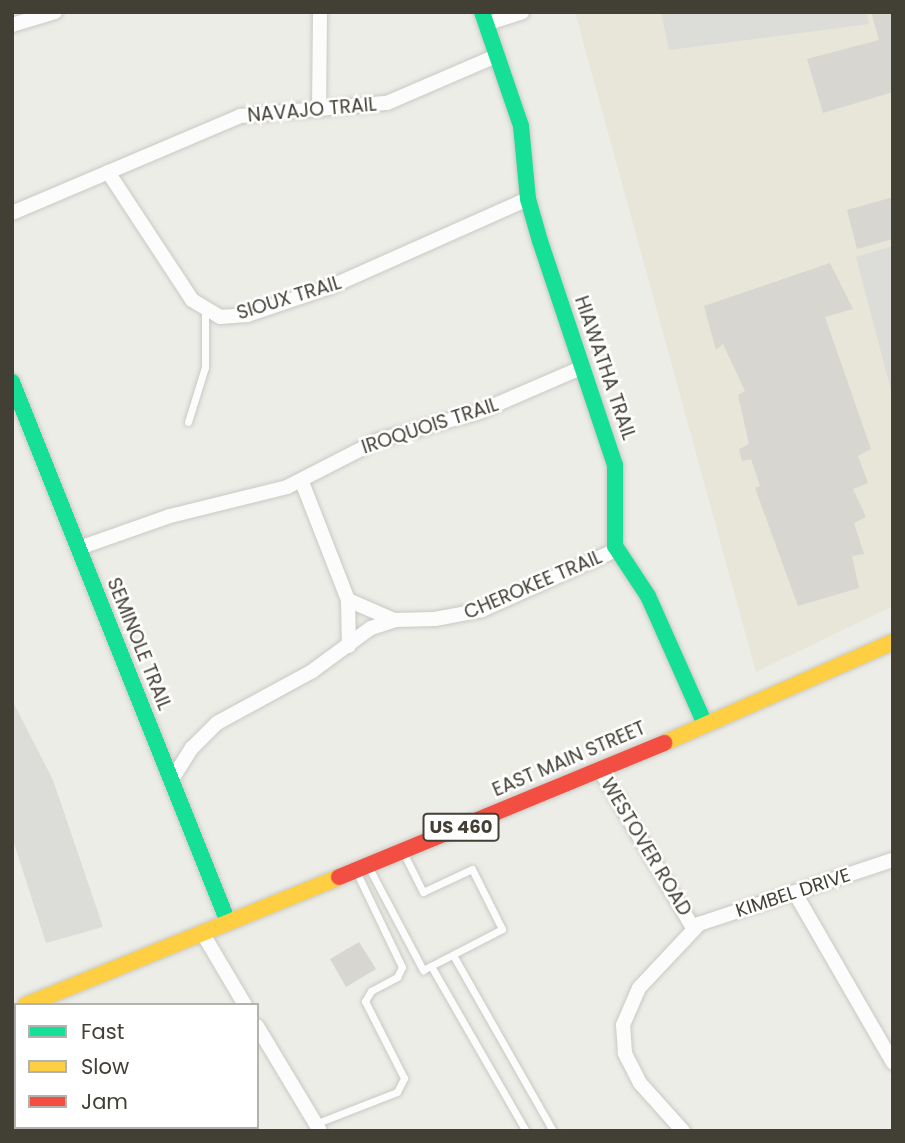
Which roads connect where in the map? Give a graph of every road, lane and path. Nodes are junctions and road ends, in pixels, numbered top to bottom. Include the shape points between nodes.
1 (55, 12) edge
2 (320, 12) edge
3 (522, 12) edge
4 (484, 18) edge
5 (12, 25) edge
6 (496, 56) junction
7 (319, 110) junction
8 (108, 172) junction
9 (527, 199) junction
10 (12, 213) edge
11 (205, 312) junction
12 (583, 367) junction
13 (12, 382) edge
14 (188, 422) dead end
15 (302, 482) junction
16 (79, 548) junction
17 (616, 550) junction
18 (348, 600) junction
19 (395, 620) junction
20 (893, 642) edge
21 (349, 646) junction
22 (705, 724) junction
23 (600, 770) junction
24 (171, 780) junction
25 (402, 851) junction
26 (893, 860) edge
27 (362, 868) junction
28 (795, 893) junction
29 (228, 922) junction
30 (693, 928) junction
31 (203, 934) junction
32 (453, 955) junction
33 (431, 966) junction
34 (47, 1001) edge
35 (244, 1003) edge
36 (259, 1029) edge
37 (893, 1063) edge
38 (318, 1127) edge
39 (526, 1131) edge
40 (553, 1131) edge
41 (683, 1131) edge

1 - 5 street
2 - 7 street
3 - 4 street
4 - 6 street, HIAWATHA TRAIL
6 - 7 street, NAVAJO TRAIL via 400,99
6 - 9 street, HIAWATHA TRAIL via 520,126
7 - 8 street, NAVAJO TRAIL via 240,117
8 - 10 street, NAVAJO TRAIL
8 - 11 street via 192,300
9 - 11 street, SIOUX TRAIL via 330,287 247,315 220,317
9 - 12 street, HIAWATHA TRAIL
11 - 14 lane via 205,367
12 - 15 street, IROQUOIS TRAIL via 479,412 379,440
12 - 17 street, HIAWATHA TRAIL via 616,471 612,533
13 - 16 street, SEMINOLE TRAIL
15 - 16 street, IROQUOIS TRAIL via 170,516
15 - 18 street
16 - 24 street, SEMINOLE TRAIL
17 - 19 street, CHEROKEE TRAIL via 482,610 435,620
17 - 22 street via 648,596
18 - 19 street
18 - 21 street
19 - 21 street, CHEROKEE TRAIL via 371,628
20 - 22 street, EAST MAIN STREET / US 460
21 - 24 street, CHEROKEE TRAIL via 312,672 217,723 192,748
22 - 23 street, EAST MAIN STREET / US 460
23 - 25 street, EAST MAIN STREET / US 460
23 - 30 street, WESTOVER ROAD
24 - 29 street, SEMINOLE TRAIL
25 - 27 street, EAST MAIN STREET / US 460
25 - 32 lane via 423,892 472,869 502,929
26 - 28 street, KIMBEL DRIVE
27 - 29 street, EAST MAIN STREET / US 460
27 - 33 lane via 423,970
27 - 38 lane via 402,967 397,977 371,991 365,1001 404,1078 397,1092
28 - 30 street, KIMBEL DRIVE
28 - 37 street
29 - 31 street, EAST MAIN STREET / US 460
30 - 41 street, WESTOVER ROAD via 631,999 622,1038 640,1083
31 - 34 street, EAST MAIN STREET / US 460
31 - 35 street
32 - 33 lane
32 - 40 lane
33 - 39 lane
36 - 38 street

